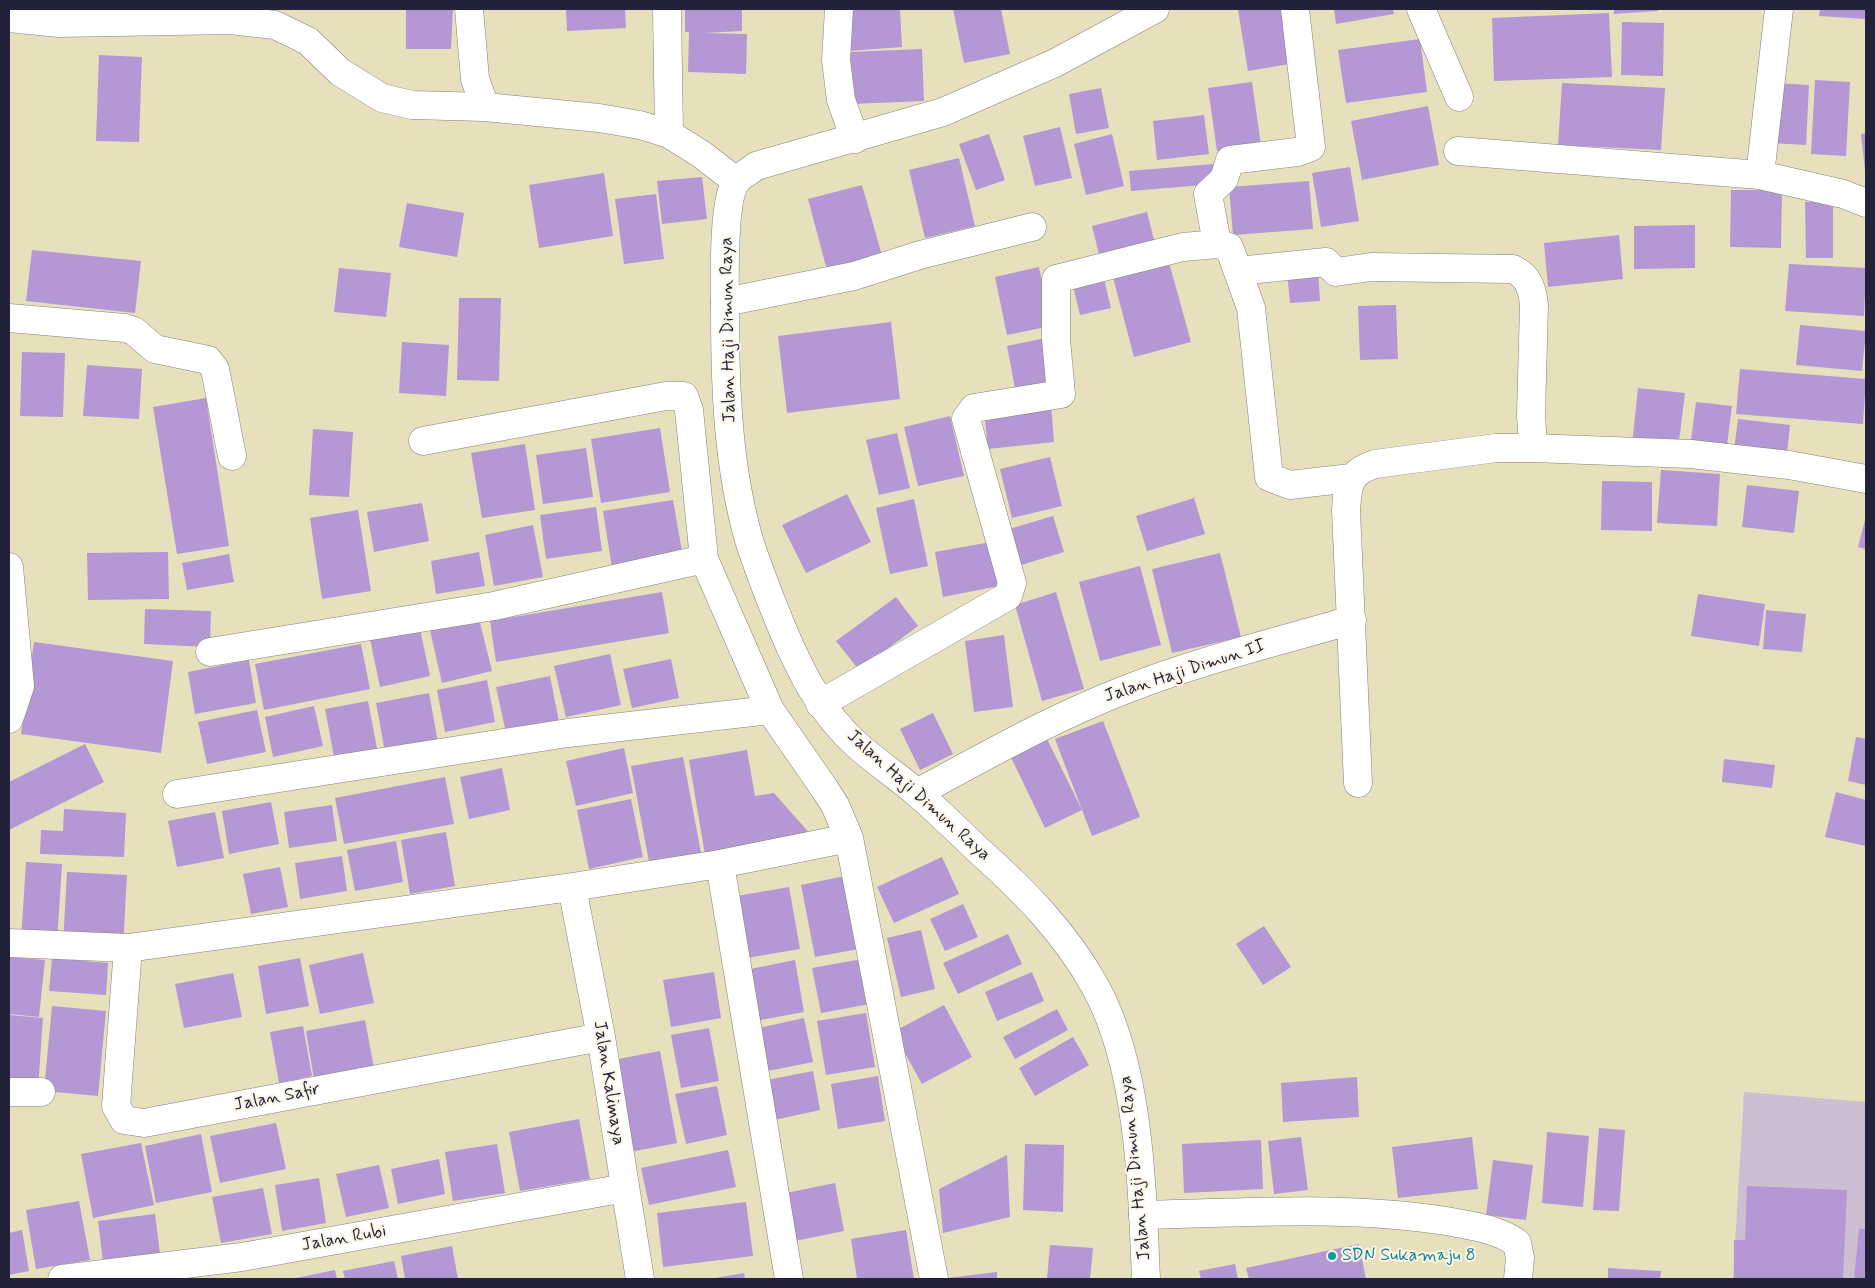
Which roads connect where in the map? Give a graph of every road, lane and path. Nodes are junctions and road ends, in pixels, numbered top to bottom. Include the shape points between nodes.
1 (469, 9) edge
2 (667, 9) edge
3 (839, 9) edge
4 (1156, 9) edge
5 (1295, 9) edge
6 (1421, 9) edge
7 (1779, 9) edge
8 (58, 16) edge
9 (1124, 16) edge
10 (9, 18) edge
11 (1459, 97) dead end
12 (485, 107) junction
13 (669, 134) junction
14 (856, 138) junction
15 (1458, 151) dead end
16 (1760, 175) junction
17 (736, 181) junction
18 (1866, 203) edge
19 (1032, 227) dead end
20 (1217, 244) junction
21 (1238, 271) junction
22 (725, 302) junction
23 (9, 318) edge
24 (423, 442) dead end
25 (1533, 448) junction
26 (232, 456) dead end
27 (1351, 478) junction
28 (1866, 479) edge
29 (704, 559) junction
30 (9, 567) edge
31 (1352, 620) junction
32 (210, 652) dead end
33 (14, 686) edge
34 (820, 704) junction
35 (770, 710) junction
36 (9, 719) edge
37 (1358, 783) dead end
38 (917, 793) junction
39 (177, 794) dead end
40 (849, 838) junction
41 (720, 864) junction
42 (572, 887) junction
43 (9, 943) edge
44 (128, 948) junction
45 (601, 1037) junction
46 (9, 1092) edge
47 (41, 1092) dead end
48 (625, 1188) junction
49 (1143, 1214) junction
50 (62, 1279) edge
51 (640, 1279) edge
52 (789, 1279) edge
53 (934, 1279) edge
54 (1146, 1279) edge
55 (1518, 1279) edge

1 - 12 street via 476,79
2 - 13 street
3 - 14 street via 836,60 841,100
4 - 9 street
5 - 20 street via 1311,147 1297,152 1230,160 1224,179 1208,194
6 - 11 street
7 - 16 street
8 - 10 street
8 - 12 street via 230,20 275,25 308,41 340,72 382,98 412,105
9 - 14 street via 1055,63 944,112
12 - 13 street via 599,118
13 - 17 street
14 - 17 street via 781,157 756,166
15 - 16 street
16 - 18 street via 1843,194
17 - 22 street, Jalan Haji Dimun Raya via 728,203
19 - 22 street via 920,255 854,276
20 - 21 street via 1230,247
20 - 34 street via 1183,247 1056,279 1060,394 974,408 966,419 1012,583 1008,596
21 - 25 street via 1326,262 1336,272 1371,267 1514,269 1524,275 1532,288 1534,305
21 - 27 street via 1251,308 1269,478 1290,484
22 - 34 street, Jalan Haji Dimun Raya via 729,426 735,476 749,539 798,668
23 - 26 street via 125,328 134,331 155,349 208,360 215,370
24 - 29 street via 666,396 684,396 689,410
25 - 27 street via 1496,448 1375,464 1360,469
25 - 28 street via 1691,454 1789,465
27 - 31 street via 1346,510
29 - 32 street via 494,606
29 - 35 street
30 - 33 street
31 - 37 street
31 - 38 street, Jalan Haji Dimun II via 1175,671 1129,688 1070,712
33 - 36 street
34 - 38 street, Jalan Haji Dimun Raya via 856,744
35 - 39 street via 568,733
35 - 40 street via 835,805
38 - 49 street, Jalan Haji Dimun Raya via 1029,896 1066,941 1096,988 1114,1027 1129,1078
40 - 41 street
40 - 53 street
41 - 42 street
41 - 52 street
42 - 44 street
42 - 45 street, Jalan Kalimaya
43 - 44 street
44 - 45 street, Jalan Safir via 116,1106 124,1120 144,1123
45 - 48 street, Jalan Kalimaya
46 - 47 street
48 - 50 street, Jalan Rubi via 242,1257
48 - 51 street, Jalan Kalimaya
49 - 54 street, Jalan Haji Dimun Raya
49 - 55 street via 1363,1212 1407,1215 1479,1227 1504,1233 1517,1243 1520,1258

